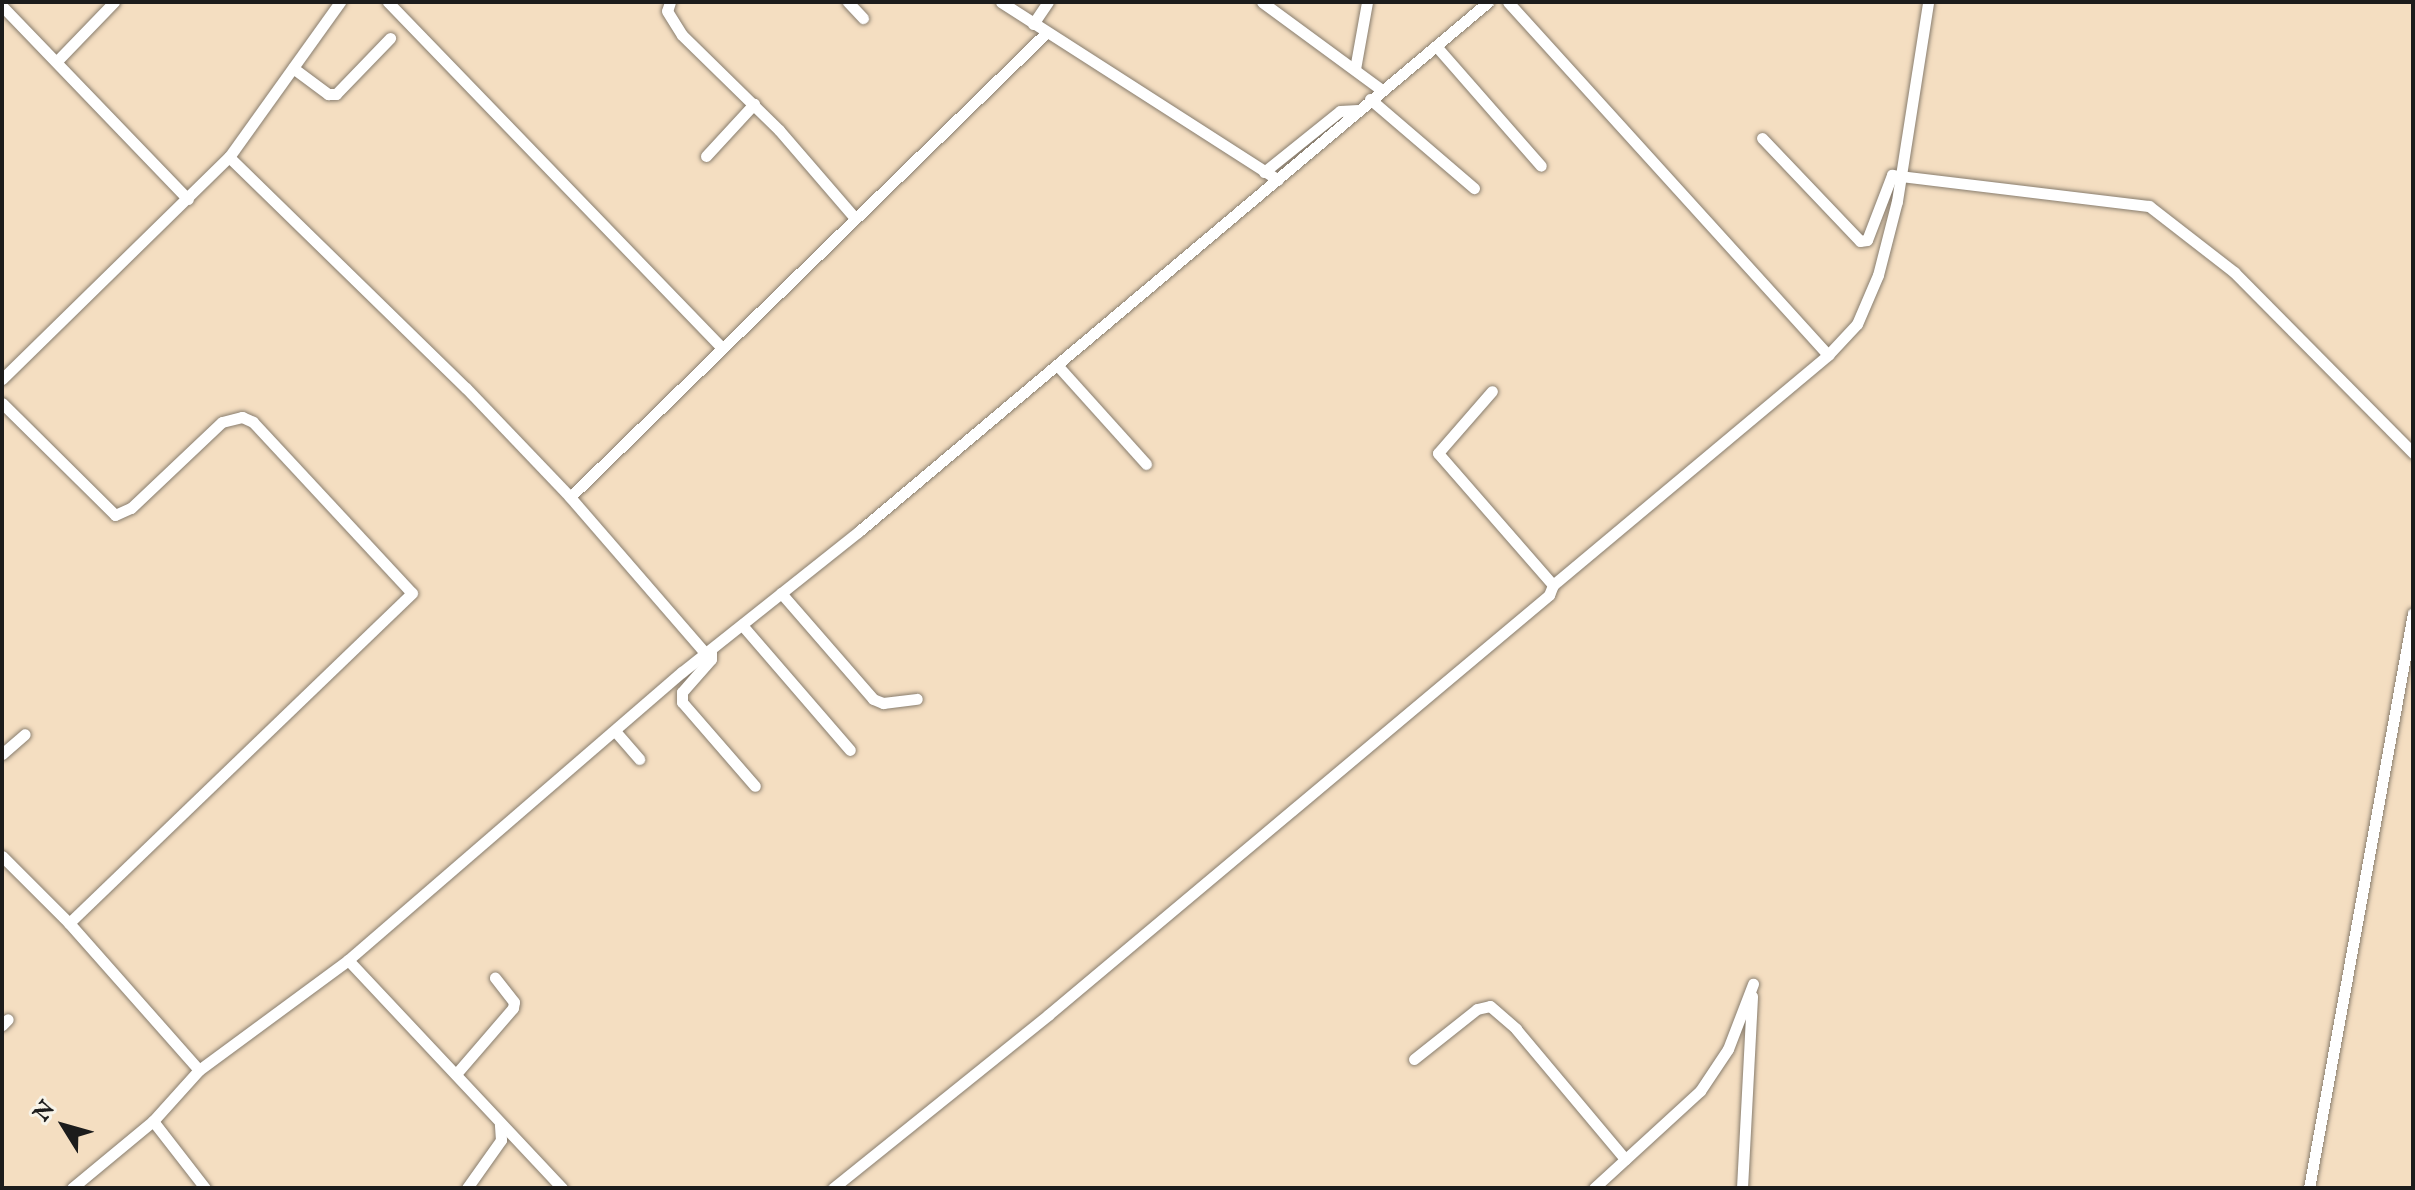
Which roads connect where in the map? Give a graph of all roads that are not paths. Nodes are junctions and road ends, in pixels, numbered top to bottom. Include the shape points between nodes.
1 (114, 2) edge
2 (340, 2) edge
3 (388, 2) edge
4 (670, 2) edge
5 (848, 2) edge
6 (1001, 2) edge
7 (1048, 2) edge
8 (1262, 2) edge
9 (1367, 2) edge
10 (1488, 2) edge
11 (1508, 2) edge
12 (1928, 2) edge
13 (2, 6) edge
14 (863, 18) dead end
15 (1033, 24) junction
16 (1046, 33) junction
17 (390, 38) dead end
18 (1436, 46) junction
19 (57, 61) junction
20 (293, 68) junction
21 (1355, 69) junction
22 (1382, 90) junction
23 (1370, 99) junction
24 (754, 104) junction
25 (1358, 110) junction
26 (1762, 138) dead end
27 (706, 156) dead end
28 (229, 157) junction
29 (1541, 166) dead end
30 (1264, 172) junction
31 (1902, 175) junction
32 (1278, 180) junction
33 (1474, 188) dead end
34 (188, 199) junction
35 (854, 217) junction
36 (720, 346) junction
37 (1828, 355) junction
38 (1057, 365) junction
39 (2, 379) edge
40 (1492, 391) dead end
41 (2, 403) edge
42 (2413, 453) edge
43 (1146, 464) dead end
44 (570, 497) junction
45 (1553, 585) junction
46 (781, 593) junction
47 (2413, 613) edge
48 (742, 625) junction
49 (708, 652) junction
50 (917, 699) dead end
51 (615, 731) junction
52 (25, 734) dead end
53 (850, 750) dead end
54 (2, 754) edge
55 (639, 759) dead end
56 (755, 786) dead end
57 (2, 856) edge
58 (69, 923) junction
59 (348, 960) junction
60 (495, 978) dead end
61 (1414, 1059) dead end
62 (199, 1070) junction
63 (456, 1074) junction
64 (153, 1121) junction
65 (500, 1124) junction
66 (1625, 1159) junction
67 (72, 1188) edge
68 (205, 1188) edge
69 (467, 1188) edge
70 (562, 1188) edge
71 (833, 1188) edge
72 (1594, 1188) edge
73 (1742, 1188) edge
74 (2309, 1188) edge

1 - 19 street
2 - 20 street
3 - 36 street
4 - 24 street via 667,11 682,35
5 - 14 street
6 - 15 street
7 - 15 street
8 - 21 street
9 - 21 street
10 - 18 street
11 - 37 street
12 - 31 street
13 - 19 street
15 - 16 street
16 - 30 street
16 - 35 street
17 - 20 street via 336,94 328,94
18 - 22 street
18 - 29 street
19 - 34 street
20 - 28 street
21 - 22 street
22 - 23 street
23 - 25 street
23 - 33 street
24 - 27 street
24 - 35 street
25 - 30 street via 1340,111
25 - 32 street
26 - 31 street via 1860,241 1867,240 1885,183
28 - 34 street
28 - 44 street
30 - 32 street
31 - 37 street via 1878,275 1857,324
31 - 42 street via 2158,211 2234,272
32 - 38 street
34 - 39 street
35 - 36 street
36 - 44 street
37 - 45 street
38 - 43 street
38 - 46 street
40 - 45 street via 1438,453
41 - 58 street via 115,515 131,508 222,422 242,417 253,422 412,593
44 - 49 street
45 - 71 street via 1518,624
46 - 48 street
46 - 50 street via 877,701
47 - 74 street
48 - 49 street
48 - 53 street
49 - 51 street
49 - 56 street via 711,659 682,692 682,702
51 - 55 street
51 - 59 street
52 - 54 street
57 - 58 street
58 - 62 street
59 - 62 street
59 - 63 street
60 - 63 street via 514,1005
61 - 66 street via 1477,1009 1490,1006 1516,1029
62 - 64 street
63 - 65 street
64 - 67 street
64 - 68 street
65 - 69 street via 501,1140
65 - 70 street
66 - 72 street
66 - 73 street via 1682,1110 1720,1064 1753,984

